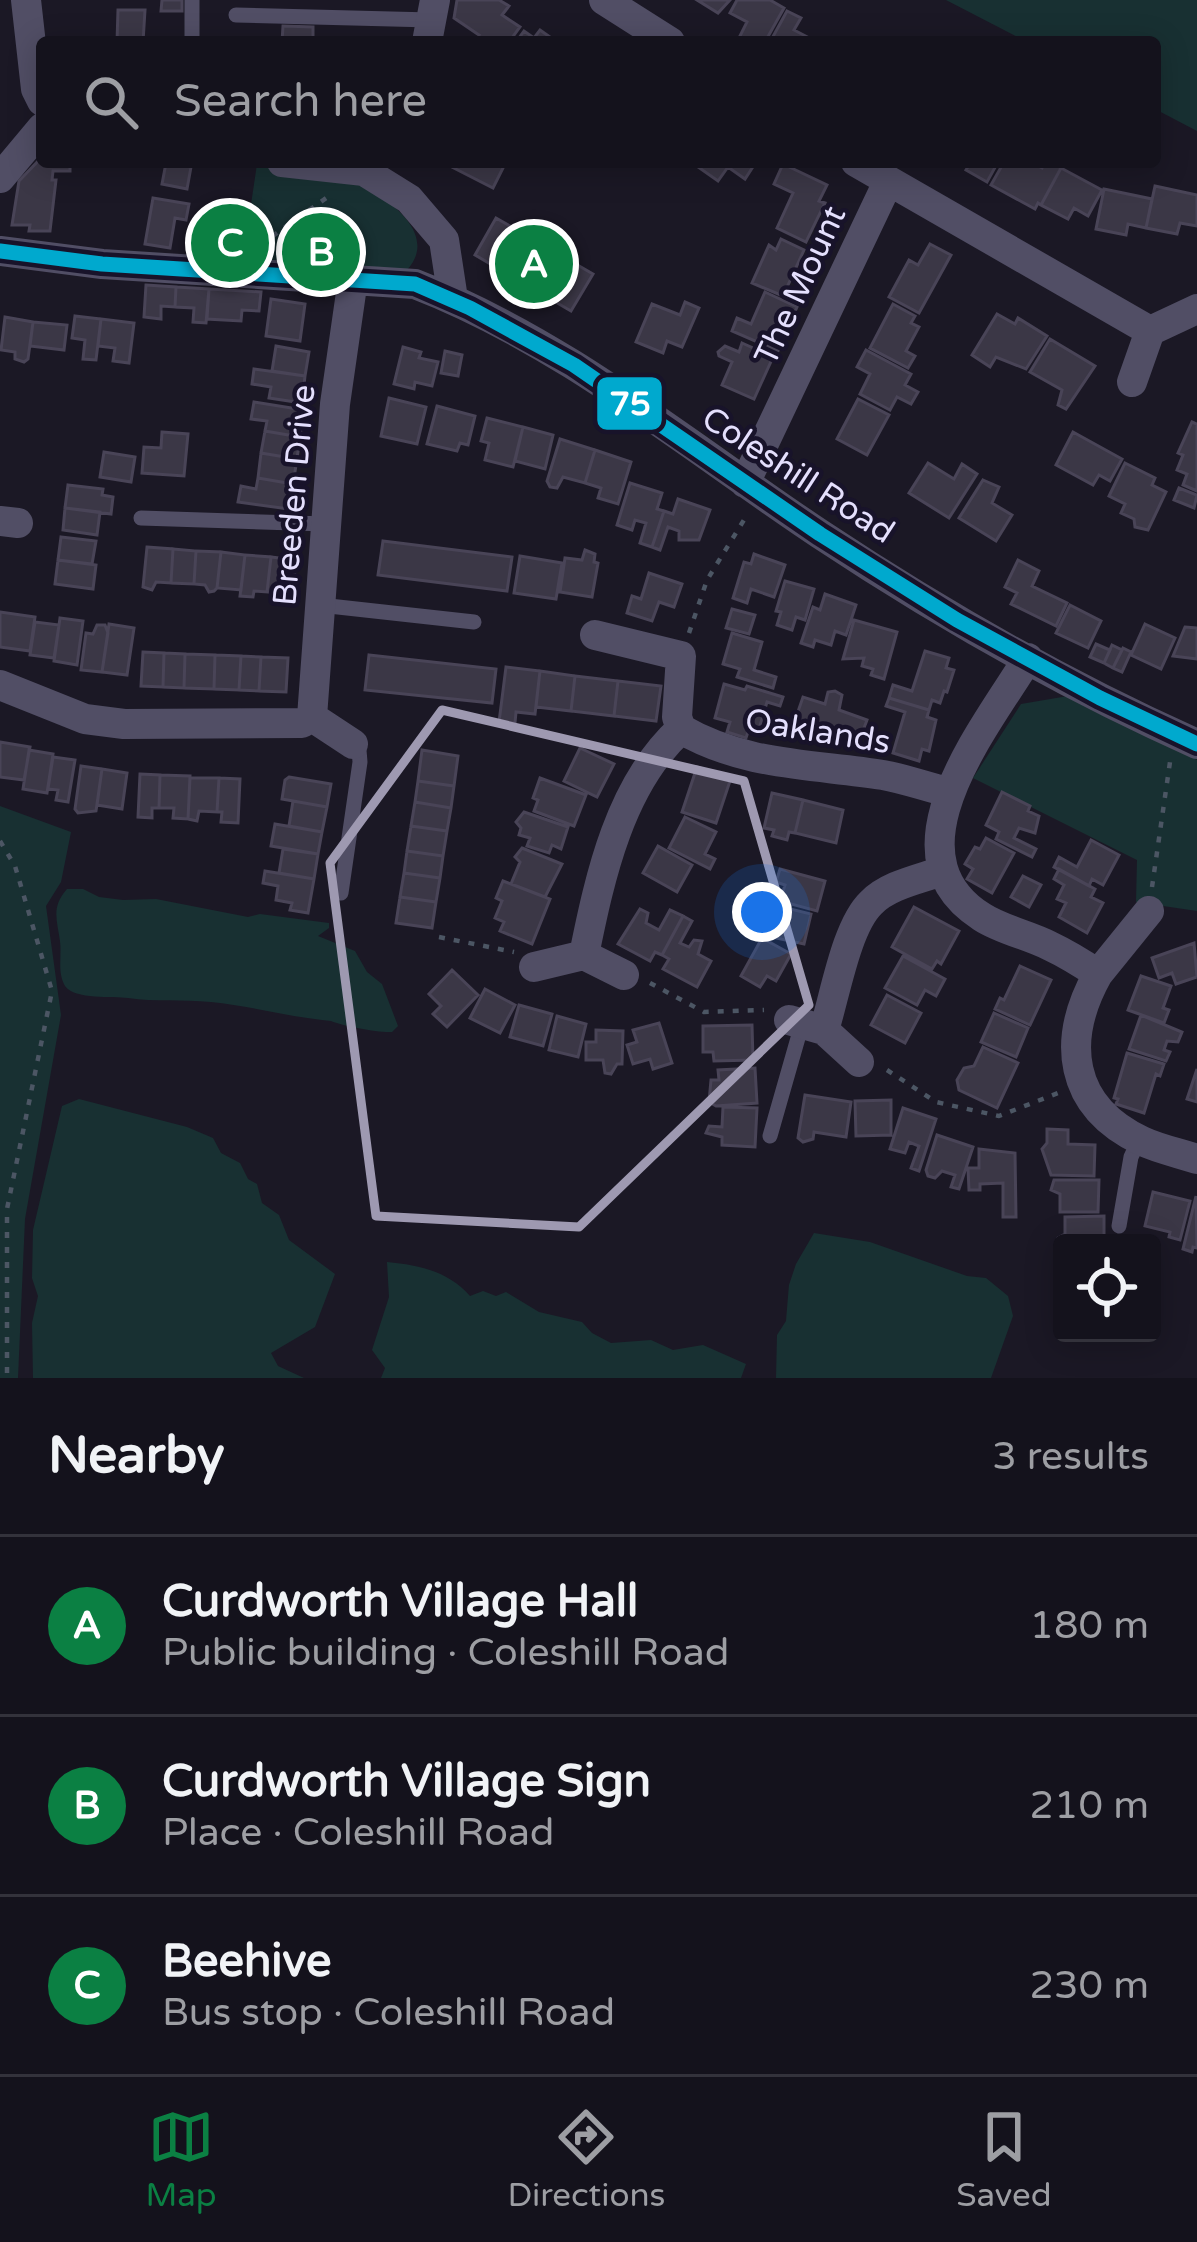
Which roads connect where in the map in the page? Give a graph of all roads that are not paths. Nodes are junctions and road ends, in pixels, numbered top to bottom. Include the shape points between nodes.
1 (26, 0) edge
2 (192, 0) edge
3 (604, 0) edge
4 (236, 15) dead end
5 (431, 20) edge
6 (192, 36) edge
7 (661, 36) edge
8 (36, 89) edge
9 (36, 135) edge
10 (337, 168) edge
11 (866, 168) edge
12 (395, 173) edge
13 (0, 178) edge
14 (888, 182) junction
15 (0, 251) edge
16 (353, 279) junction
17 (453, 298) junction
18 (1197, 308) edge
19 (1150, 331) junction
20 (1132, 382) dead end
21 (745, 483) junction
22 (141, 518) dead end
23 (325, 524) junction
24 (320, 605) junction
25 (474, 622) dead end
26 (595, 635) dead end
27 (1028, 658) junction
28 (0, 685) edge
29 (312, 717) junction
30 (681, 729) junction
31 (1185, 739) edge
32 (353, 744) joint
33 (948, 793) junction
34 (942, 871) junction
35 (341, 892) dead end
36 (1149, 911) road end
37 (584, 955) junction
38 (534, 967) road end
39 (1099, 974) junction
40 (624, 975) road end
41 (805, 1025) junction
42 (859, 1062) road end
43 (770, 1136) dead end
44 (1138, 1140) junction
45 (1197, 1159) edge
46 (1119, 1226) dead end

1 - 8 street
2 - 6 lane
3 - 7 street
4 - 5 lane
9 - 13 street
10 - 12 street
11 - 14 street, The Mount
12 - 17 street via 444,240
14 - 19 street, The Mount
14 - 21 street, The Mount
15 - 16 street, Coleshill Road
16 - 17 street, Coleshill Road via 415,284
16 - 23 street, Breeden Drive
17 - 21 street, Coleshill Road via 559,357
18 - 19 street
19 - 20 street
21 - 27 street, Coleshill Road
22 - 23 lane
23 - 24 street, Breeden Drive
24 - 25 lane
24 - 29 street, Breeden Drive
26 - 30 street via 681,656
27 - 31 street, Coleshill Road
27 - 33 street
28 - 29 street via 68,715 124,724 302,724
29 - 32 street
30 - 33 street, Oaklands via 729,753
30 - 37 street via 642,771
32 - 35 lane via 360,762
33 - 34 street
34 - 39 street via 981,916
34 - 41 street via 868,904
36 - 39 street
37 - 38 street
37 - 40 street
39 - 44 street via 1075,1035 1080,1085
41 - 42 street
41 - 43 lane
44 - 45 street
44 - 46 lane

